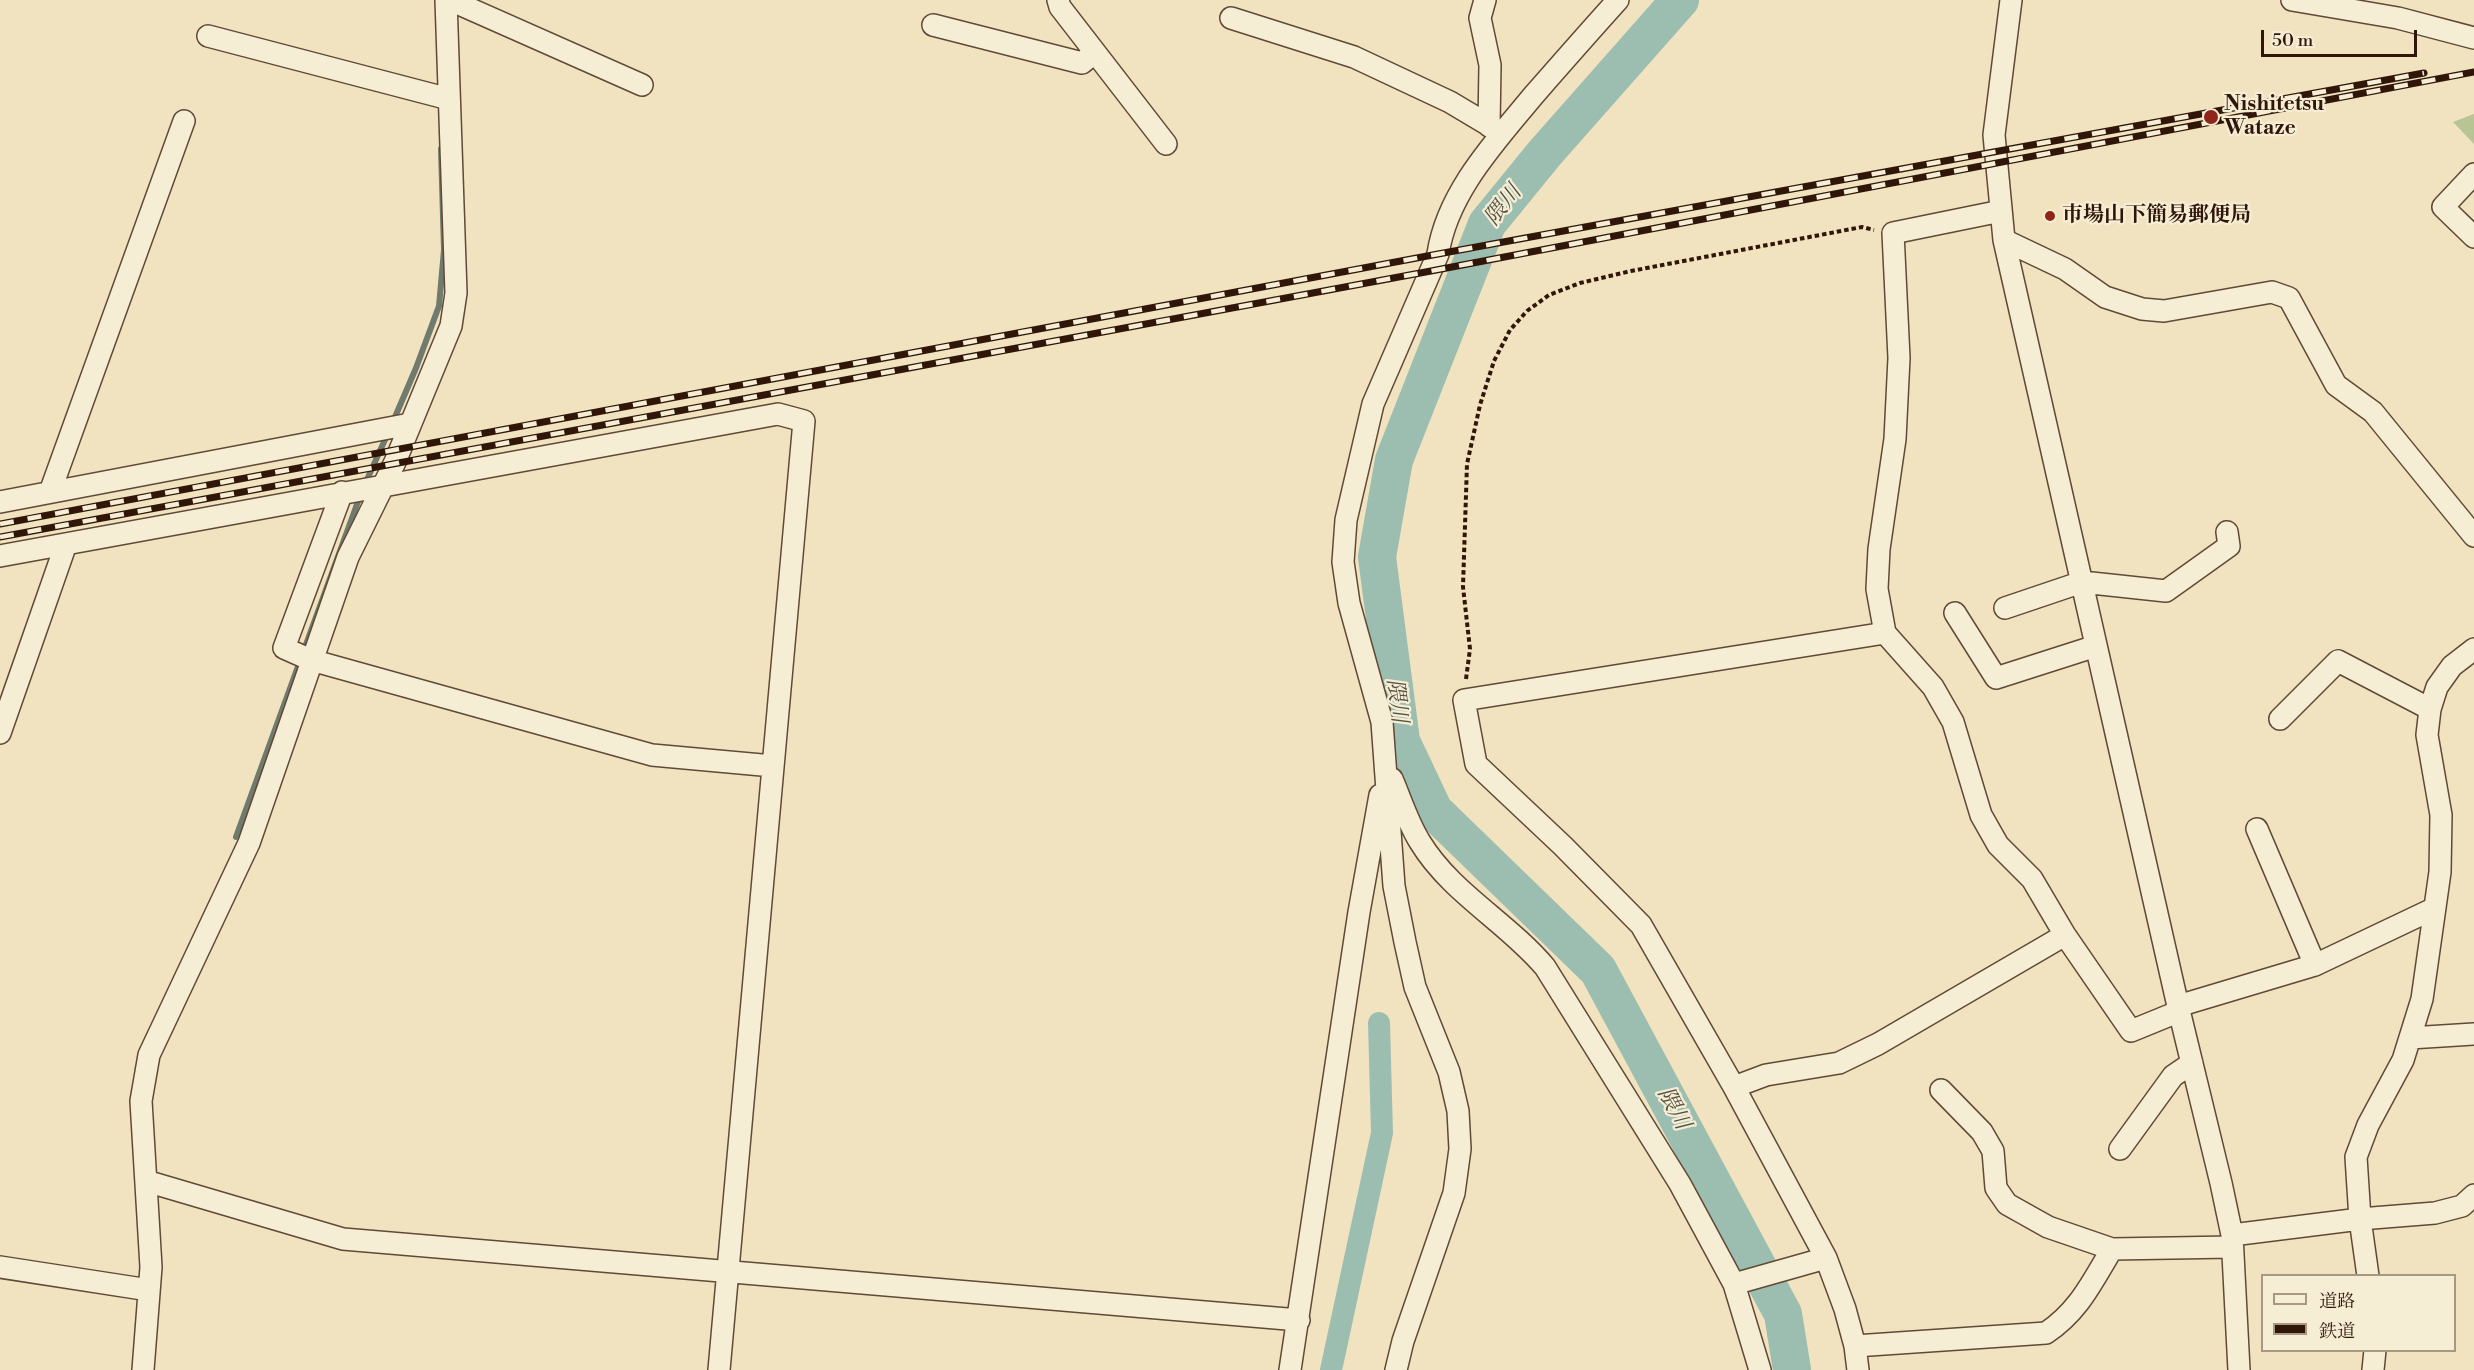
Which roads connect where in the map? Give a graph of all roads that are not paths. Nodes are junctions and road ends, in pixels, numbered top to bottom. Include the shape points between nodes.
1 (448, 0) edge
2 (1058, 0) edge
3 (1485, 0) edge
4 (1618, 0) edge
5 (2011, 0) edge
6 (2292, 0) edge
7 (1232, 18) dead end
8 (933, 25) dead end
9 (208, 36) dead end
10 (2474, 38) edge
11 (1095, 52) junction
12 (642, 85) dead end
13 (449, 99) junction
14 (184, 121) dead end
15 (1496, 130) junction
16 (1166, 144) dead end
17 (2474, 174) edge
18 (2001, 211) junction
19 (2474, 237) edge
20 (2004, 240) junction
21 (410, 424) junction
22 (383, 485) junction
23 (50, 492) junction
24 (342, 492) junction
25 (0, 502) edge
26 (2227, 532) dead end
27 (2474, 536) edge
28 (66, 544) junction
29 (0, 556) edge
30 (2082, 582) junction
31 (2005, 608) dead end
32 (1955, 613) dead end
33 (1885, 633) junction
34 (2096, 646) junction
35 (2474, 649) edge
36 (311, 660) junction
37 (2430, 709) junction
38 (2280, 719) dead end
39 (0, 733) edge
40 (1385, 765) junction
41 (773, 766) junction
42 (2257, 829) dead end
43 (2435, 908) junction
44 (2065, 935) junction
45 (2315, 965) junction
46 (2179, 1009) junction
47 (2474, 1034) edge
48 (2410, 1038) junction
49 (2192, 1063) junction
50 (1734, 1087) junction
51 (1941, 1090) dead end
52 (2120, 1149) dead end
53 (146, 1181) junction
54 (2474, 1195) edge
55 (2360, 1219) junction
56 (2232, 1241) junction
57 (2112, 1249) junction
58 (1826, 1258) junction
59 (0, 1267) edge
60 (728, 1273) junction
61 (2368, 1274) edge
62 (1742, 1282) junction
63 (149, 1290) junction
64 (1299, 1320) junction
65 (1855, 1346) junction
66 (2375, 1352) edge
67 (2242, 1366) edge
68 (143, 1370) edge
69 (719, 1370) edge
70 (1290, 1370) edge
71 (1396, 1370) edge
72 (1760, 1370) edge
73 (1858, 1370) edge
74 (2373, 1370) edge

1 - 12 street
1 - 13 street
2 - 11 street
3 - 15 street via 1480,18 1490,65
4 - 15 street
5 - 18 street via 1994,135
6 - 10 street via 2398,18
7 - 15 street via 1354,57 1450,102
8 - 11 street via 1082,63
9 - 13 street
11 - 16 street
13 - 21 street via 456,293 451,326
14 - 23 street
15 - 40 street via 1444,227 1438,254 1373,404 1346,520 1343,562 1348,603 1382,722
17 - 19 street via 2443,207
18 - 20 street
18 - 33 street via 1893,233 1898,370 1895,438 1877,588
20 - 27 street via 2065,269 2105,297 2142,309 2164,311 2272,292 2289,298 2336,385 2373,412
20 - 30 street
21 - 22 street
21 - 23 street
22 - 24 street
22 - 36 street via 348,557
22 - 41 street via 778,414 804,422
23 - 25 street
24 - 28 street
24 - 36 street via 284,648
26 - 30 street via 2229,546 2166,591
28 - 29 street
28 - 39 street
30 - 31 street
30 - 34 street
32 - 34 street via 1996,678
33 - 44 street via 1933,687 1953,722 1981,815 1998,845 2032,879
33 - 50 street via 1464,700 1476,764 1641,925
34 - 46 street
35 - 37 street via 2452,666 2437,687
36 - 41 street via 652,755
36 - 53 street via 249,843 149,1055 141,1101
37 - 38 street via 2338,661
37 - 43 street via 2427,735 2441,815
40 - 62 street via 1420,842 1438,865 1545,967
40 - 64 street via 1359,912
40 - 71 street via 1394,886 1415,987 1449,1072 1458,1111 1460,1149 1454,1193 1402,1341
41 - 60 street
42 - 45 street
43 - 45 street
43 - 48 street via 2422,999
44 - 46 street via 2131,1031
44 - 50 street via 1839,1063 1766,1075
45 - 46 street
46 - 49 street
47 - 48 street
48 - 55 street via 2356,1157
49 - 52 street via 2173,1076
49 - 56 street
50 - 58 street
51 - 57 street via 1982,1132 1993,1151 1996,1188 2007,1204 2048,1227
53 - 60 street via 343,1239
53 - 63 street
54 - 55 street via 2462,1206 2435,1214
55 - 56 street
55 - 61 street
56 - 57 street
56 - 67 street
57 - 65 street via 2076,1308 2046,1333
58 - 62 street
58 - 65 street
59 - 63 street
60 - 64 street
60 - 69 street
62 - 72 street
63 - 68 street
64 - 70 street
65 - 73 street
66 - 74 street

